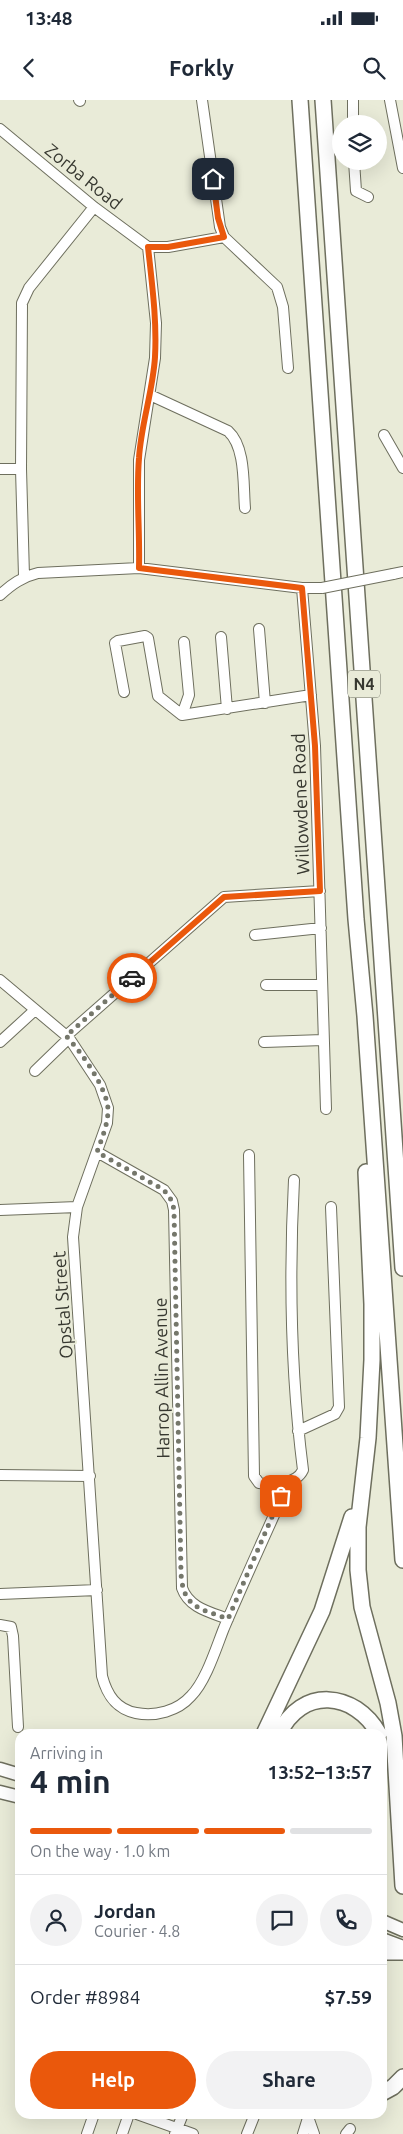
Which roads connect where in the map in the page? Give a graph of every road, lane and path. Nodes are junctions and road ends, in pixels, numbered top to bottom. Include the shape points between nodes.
1 (202, 100) edge
2 (299, 100) edge
3 (323, 100) edge
4 (329, 100) edge
5 (353, 100) edge
6 (390, 100) edge
7 (353, 115) edge
8 (1, 132) edge
9 (403, 168) edge
10 (355, 170) edge
11 (368, 197) dead end
12 (94, 207) junction
13 (224, 237) junction
14 (148, 247) junction
15 (338, 302) junction
16 (288, 368) dead end
17 (150, 395) junction
18 (384, 435) dead end
19 (403, 468) edge
20 (0, 469) edge
21 (21, 469) junction
22 (245, 508) dead end
23 (139, 568) junction
24 (398, 573) edge
25 (24, 576) junction
26 (302, 588) junction
27 (0, 595) edge
28 (259, 629) dead end
29 (221, 637) dead end
30 (184, 642) dead end
31 (124, 692) dead end
32 (311, 695) junction
33 (265, 702) junction
34 (227, 708) junction
35 (182, 715) junction
36 (320, 891) junction
37 (356, 919) junction
38 (321, 928) junction
39 (254, 935) dead end
40 (0, 980) edge
41 (266, 985) dead end
42 (322, 986) junction
43 (35, 1010) junction
44 (67, 1037) junction
45 (324, 1040) junction
46 (0, 1042) edge
47 (264, 1042) dead end
48 (35, 1071) dead end
49 (326, 1109) dead end
50 (97, 1152) junction
51 (249, 1155) dead end
52 (294, 1180) dead end
53 (331, 1207) dead end
54 (77, 1208) junction
55 (0, 1210) edge
56 (403, 1268) edge
57 (298, 1431) junction
58 (364, 1469) junction
59 (0, 1475) edge
60 (90, 1476) junction
61 (282, 1484) junction
62 (403, 1560) edge
63 (97, 1590) junction
64 (0, 1594) edge
65 (228, 1619) junction
66 (0, 1625) edge
67 (18, 1727) dead end
68 (270, 1729) edge
69 (273, 1729) edge
70 (376, 1729) edge
71 (387, 1755) edge
72 (0, 1769) edge
73 (15, 1774) edge
74 (396, 1781) junction
75 (0, 1792) edge
76 (15, 1796) edge
77 (403, 1886) edge
78 (387, 1923) edge
79 (402, 1930) edge
80 (387, 1941) edge
81 (402, 1949) edge
82 (387, 1951) edge
83 (403, 2077) edge
84 (387, 2090) edge
85 (92, 2119) edge
86 (127, 2119) edge
87 (142, 2119) edge
88 (148, 2119) edge
89 (181, 2119) edge
90 (253, 2119) edge
91 (307, 2119) edge
92 (309, 2119) edge
93 (177, 2132) edge
94 (87, 2134) edge
95 (122, 2134) edge
96 (193, 2134) edge
97 (247, 2134) edge
98 (303, 2134) edge
99 (314, 2134) edge

1 - 13 street via 218,218
2 - 37 highway, N4
3 - 15 highway, N4
4 - 15 highway
5 - 7 street
6 - 9 street
8 - 12 street, Zorba Road
10 - 11 street via 356,192
12 - 14 street, Zorba Road
12 - 21 street via 23,299
13 - 14 street via 168,247
13 - 16 street via 277,287 284,307
14 - 17 street via 156,323
15 - 56 highway, N4
17 - 22 street via 234,437 240,450
17 - 23 street via 140,438
18 - 19 street
20 - 21 street
21 - 25 street
23 - 25 street via 45,572
23 - 26 street
24 - 26 street, bridge via 322,588
25 - 27 street
26 - 32 street, Willowdene Road
28 - 33 street
29 - 34 street
30 - 35 street via 189,695
31 - 35 street via 115,643 145,636 148,638 158,696
32 - 33 street
32 - 36 street, Willowdene Road
33 - 34 street
34 - 35 street
36 - 38 street, Willowdene Road
36 - 44 street via 224,897
37 - 58 highway via 372,1304 371,1399
37 - 62 highway, N4
38 - 39 street
38 - 42 street, Willowdene Road
40 - 43 street, Opstal Street
41 - 42 street
42 - 45 street, Willowdene Road
43 - 44 street, Opstal Street
43 - 46 street
44 - 48 street
44 - 50 street, Opstal Street via 100,1085 108,1108 107,1123
45 - 47 street
45 - 49 street, Willowdene Road
50 - 54 street, Opstal Street
50 - 65 street, Harrop Allin Avenue via 164,1190 172,1201 182,1588 184,1595 197,1607
51 - 61 street via 254,1476 259,1483
52 - 57 street via 292,1276
53 - 57 street via 339,1407 335,1414
54 - 55 street
54 - 60 street, Opstal Street via 73,1237
57 - 61 street via 303,1470 300,1476
58 - 68 highway via 322,1611
58 - 74 highway via 358,1528 359,1588 391,1716
59 - 60 street
60 - 63 street, Opstal Street
61 - 65 street via 280,1502
63 - 64 street
63 - 65 street, Opstal Street via 102,1676 110,1698 127,1710 148,1714 175,1709 193,1695
66 - 67 street via 10,1627 13,1636
69 - 70 highway via 312,1702 324,1700 346,1703 359,1710
71 - 74 highway
72 - 73 main road
74 - 77 highway
75 - 76 main road
78 - 79 main road
80 - 81 main road
81 - 82 highway
83 - 84 highway
85 - 94 street
86 - 95 street
87 - 93 street
88 - 93 street
89 - 93 street
90 - 97 street
91 - 98 street
92 - 99 street
93 - 96 street

